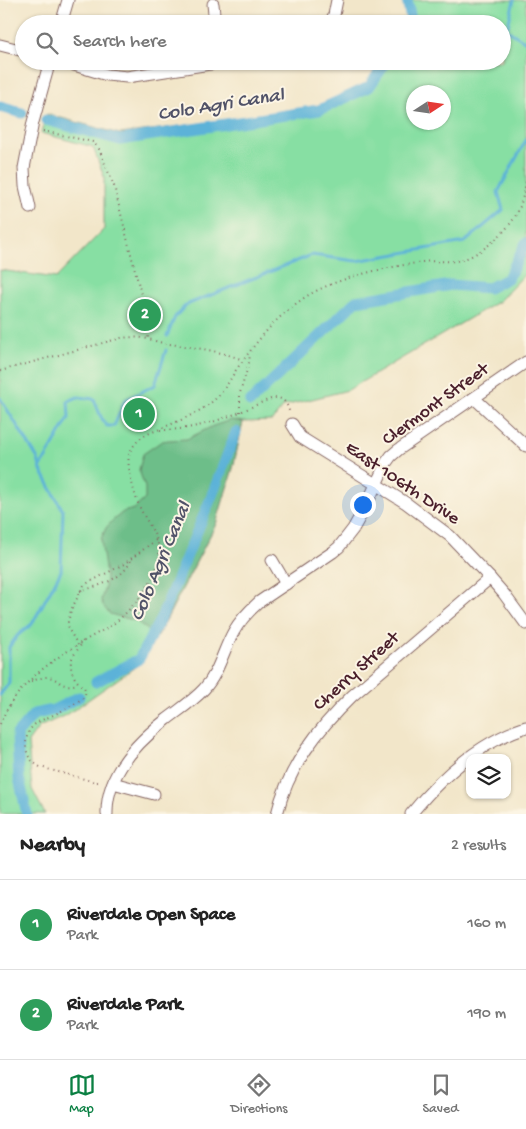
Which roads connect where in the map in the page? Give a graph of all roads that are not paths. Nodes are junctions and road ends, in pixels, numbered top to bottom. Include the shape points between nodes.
1 (68, 0) edge
2 (337, 0) edge
3 (213, 4) dead end
4 (64, 15) edge
5 (214, 15) edge
6 (334, 15) edge
7 (0, 45) edge
8 (15, 49) edge
9 (47, 70) edge
10 (91, 70) edge
11 (172, 70) edge
12 (30, 208) dead end
13 (526, 362) edge
14 (474, 398) junction
15 (292, 424) road end
16 (526, 446) edge
17 (377, 485) junction
18 (272, 560) dead end
19 (490, 578) junction
20 (286, 584) junction
21 (526, 624) edge
22 (526, 727) edge
23 (113, 783) junction
24 (154, 794) dead end
25 (107, 814) edge
26 (277, 814) edge
27 (411, 814) edge

1 - 4 street
2 - 6 street
3 - 5 street
7 - 8 street
9 - 12 street via 24,168
10 - 11 street via 127,77
13 - 14 street, Clermont Street
14 - 16 street
14 - 17 street, Clermont Street via 391,456
15 - 17 street, East 106th Drive via 300,436
17 - 19 street, East 106th Drive via 437,525
17 - 20 street, Clermont Street via 353,529 339,547
18 - 20 street
19 - 21 street, East 106th Drive
19 - 26 street, Cherry Street via 336,711 301,757
20 - 23 street, Clermont Street via 244,616 205,688 138,745 122,764
22 - 27 street via 471,756 434,788
23 - 24 street
23 - 25 street, Clermont Street

